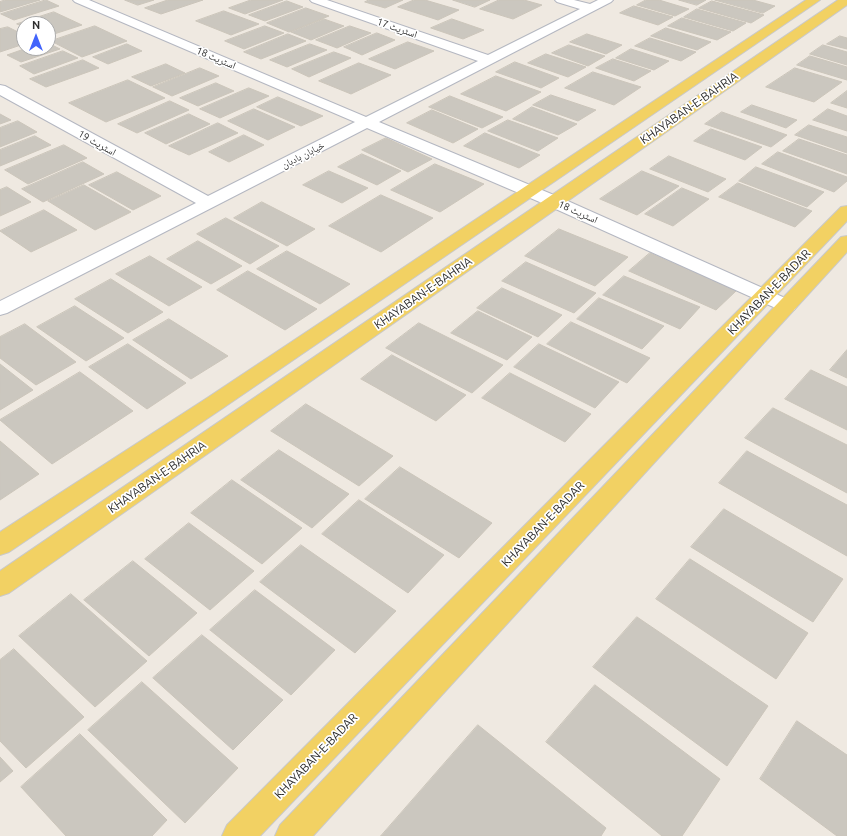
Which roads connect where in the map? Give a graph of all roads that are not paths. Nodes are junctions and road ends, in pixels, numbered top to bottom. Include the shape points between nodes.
1 (79, 0) edge
2 (316, 0) edge
3 (561, 0) edge
4 (607, 0) edge
5 (814, 0) edge
6 (846, 0) edge
7 (586, 5) edge
8 (483, 58) junction
9 (0, 89) edge
10 (353, 116) junction
11 (368, 122) junction
12 (530, 192) junction
13 (201, 199) junction
14 (555, 202) junction
15 (847, 211) edge
16 (847, 241) edge
17 (0, 296) edge
18 (776, 301) junction
19 (0, 309) edge
20 (0, 545) edge
21 (0, 585) edge
22 (238, 836) edge
23 (291, 836) edge

1 - 10 street, اسٹریٹ 18
2 - 8 street, اسٹریٹ 17
3 - 7 street
4 - 7 street, خیابان بادبان
5 - 12 main road, KHAYABAN-E-BAHRIA
6 - 14 main road, KHAYABAN-E-BAHRIA
7 - 8 street, خیابان بادبان
8 - 10 street, خیابان بادبان
8 - 11 street, خیابان بادبان
9 - 13 street, اسٹریٹ 19
10 - 11 street, اسٹریٹ 18
10 - 13 street, خیابان بادبان
11 - 12 street, اسٹریٹ 18
11 - 13 street, خیابان بادبان
12 - 14 street, اسٹریٹ 18
12 - 20 main road, KHAYABAN-E-BAHRIA
13 - 17 street, خیابان بادبان
13 - 19 street, خیابان بادبان
14 - 18 street, اسٹریٹ 18
14 - 21 main road, KHAYABAN-E-BAHRIA
15 - 18 main road, KHAYABAN-E-BADAR
16 - 18 main road, KHAYABAN-E-BADAR
18 - 22 main road, KHAYABAN-E-BADAR
18 - 23 main road, KHAYABAN-E-BADAR

